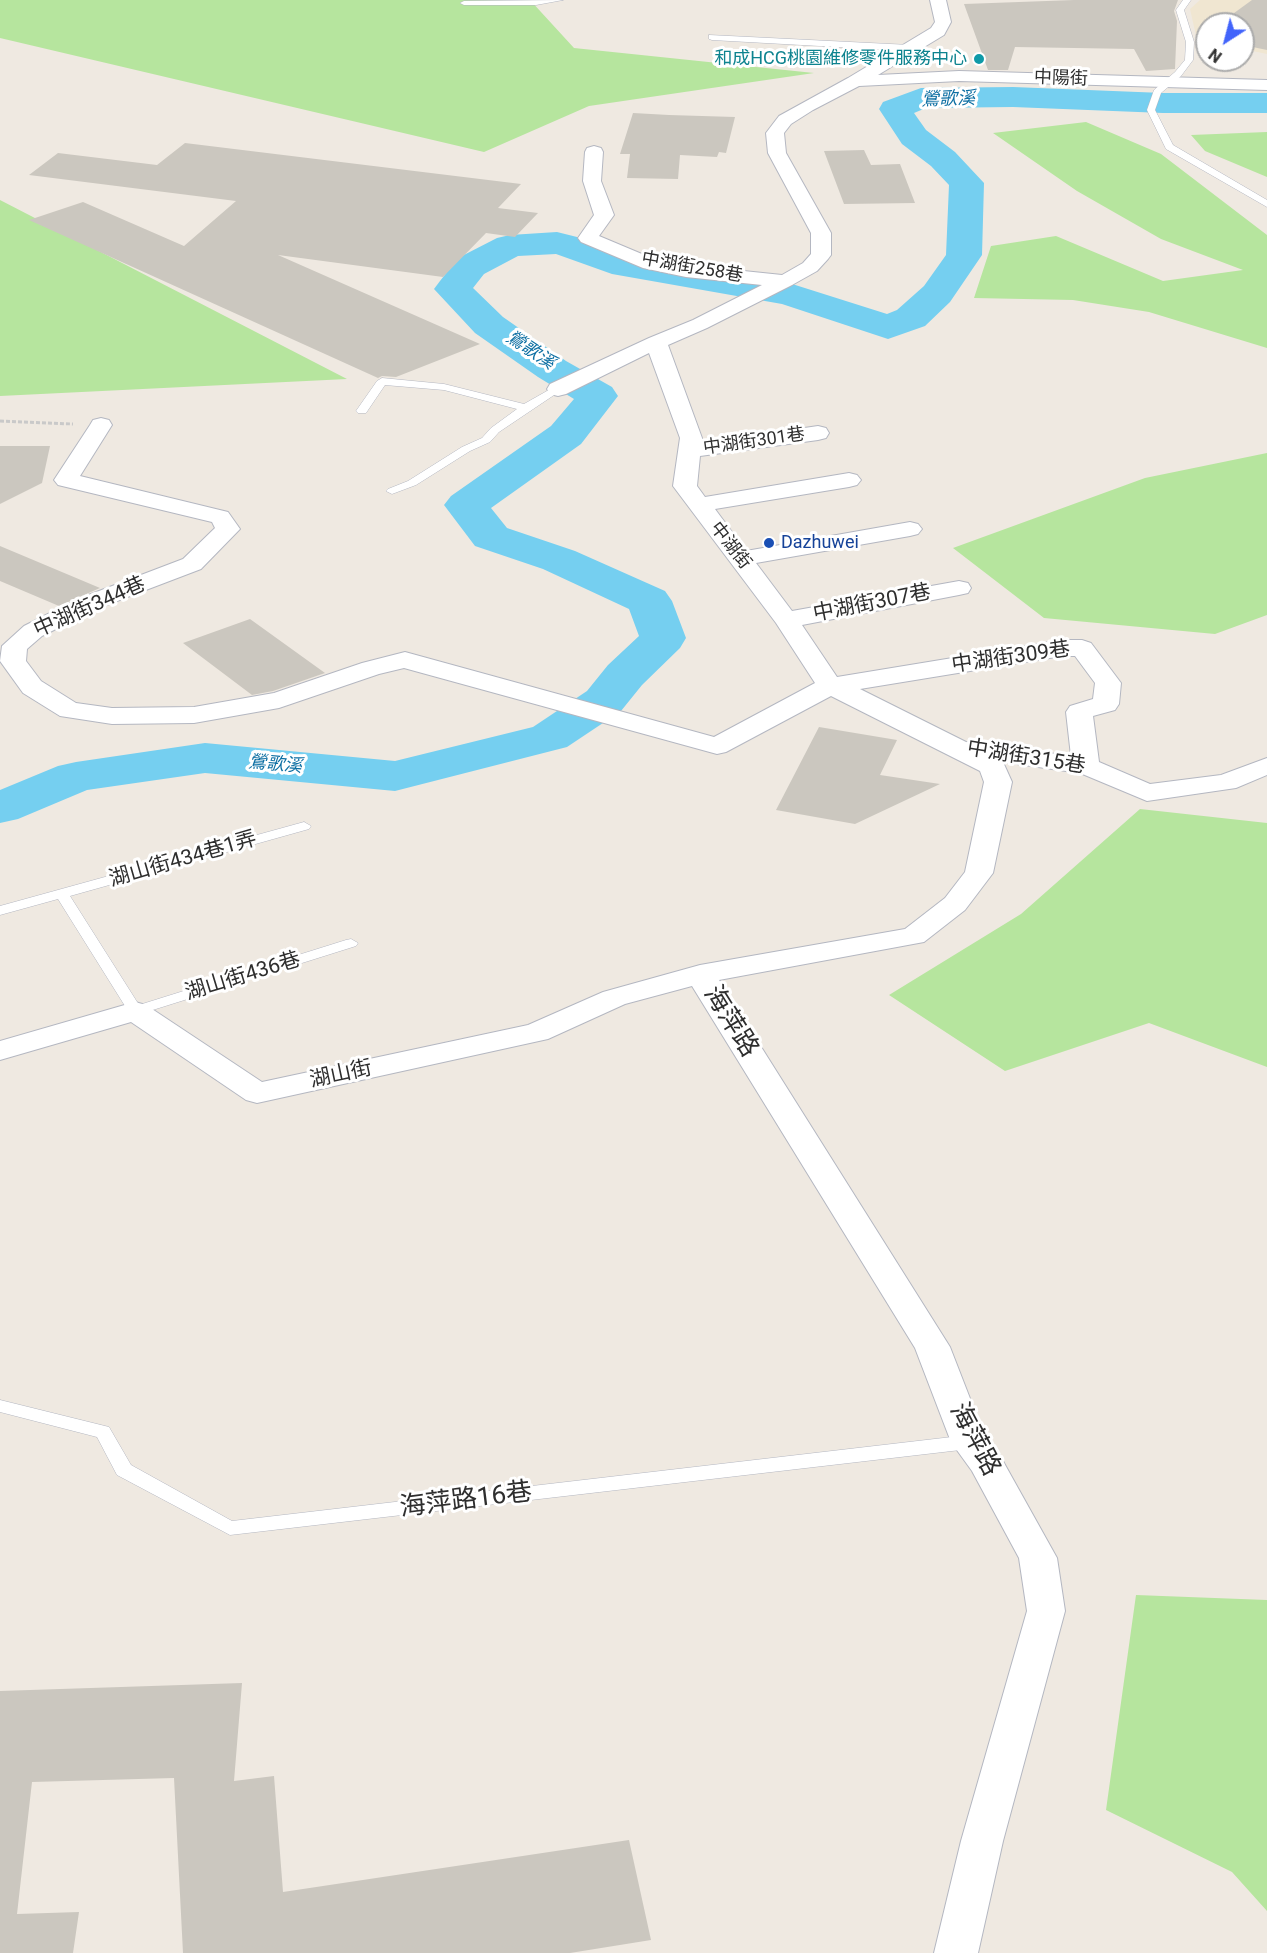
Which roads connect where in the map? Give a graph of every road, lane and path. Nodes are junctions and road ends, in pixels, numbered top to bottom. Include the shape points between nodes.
1 (559, 0) edge
2 (938, 0) edge
3 (1187, 0) edge
4 (464, 3) dead end
5 (712, 37) dead end
6 (909, 48) junction
7 (855, 81) junction
8 (1267, 85) edge
9 (1161, 87) junction
10 (594, 152) dead end
11 (1267, 204) edge
12 (780, 284) junction
13 (656, 342) junction
14 (558, 389) joint
15 (526, 408) junction
16 (362, 411) dead end
17 (0, 421) edge
18 (101, 425) joint
19 (818, 433) dead end
20 (690, 452) junction
21 (849, 480) dead end
22 (392, 491) dead end
23 (698, 505) junction
24 (910, 529) dead end
25 (740, 559) junction
26 (959, 588) dead end
27 (786, 620) junction
28 (830, 686) junction
29 (955, 747) junction
30 (1086, 766) junction
31 (1267, 766) edge
32 (304, 826) dead end
33 (62, 894) junction
34 (0, 911) edge
35 (351, 943) dead end
36 (700, 974) junction
37 (135, 1011) junction
38 (0, 1051) edge
39 (0, 1406) edge
40 (969, 1442) junction
41 (956, 1953) edge

1 - 4 lane
2 - 6 street via 943,22 938,30
3 - 9 lane via 1180,10 1190,42 1189,60
5 - 6 lane
6 - 7 street
7 - 9 street, 中陽街 via 959,76
7 - 12 street via 785,120 775,133 777,153 821,233 821,255 810,267
8 - 9 street, 中陽街
9 - 11 lane via 1151,110 1169,147
10 - 12 street, 中湖街258巷 via 592,181 603,215 588,238 643,262
12 - 13 street
13 - 14 street
13 - 20 street, 中湖街 via 691,438
14 - 15 lane
15 - 16 lane via 444,387 382,381
15 - 22 lane via 486,440
17 - 18 path
18 - 28 street, 中湖街344巷 via 66,480 220,518 228,529 192,564 87,604 33,631 15,646 13,661 32,687 69,710 112,716 194,715 279,700 405,660 717,746
19 - 20 street, 中湖街301巷
20 - 23 street, 中湖街 via 685,486
21 - 23 street
23 - 25 street, 中湖街
24 - 25 street
25 - 27 street, 中湖街
26 - 27 street, 中湖街307巷
27 - 28 street, 中湖街
28 - 29 street
28 - 30 street, 中湖街309巷 via 1082,648 1108,683 1106,704 1079,712
29 - 30 street, 中湖街315巷
29 - 36 street via 992,766 998,782 979,873 955,904 914,936
30 - 31 street, 中湖街315巷 via 1147,794 1226,782
32 - 33 lane, 湖山街434巷1弄
33 - 34 lane, 湖山街434巷1弄
33 - 37 lane
35 - 37 lane, 湖山街436巷
36 - 37 street, 湖山街 via 614,998 537,1032 257,1093
36 - 40 street, 海萍路 via 932,1347
37 - 38 street
39 - 40 lane, 海萍路16巷 via 103,1432 124,1470 230,1528
40 - 41 street, 海萍路 via 986,1463 1038,1558 1046,1611 982,1841

